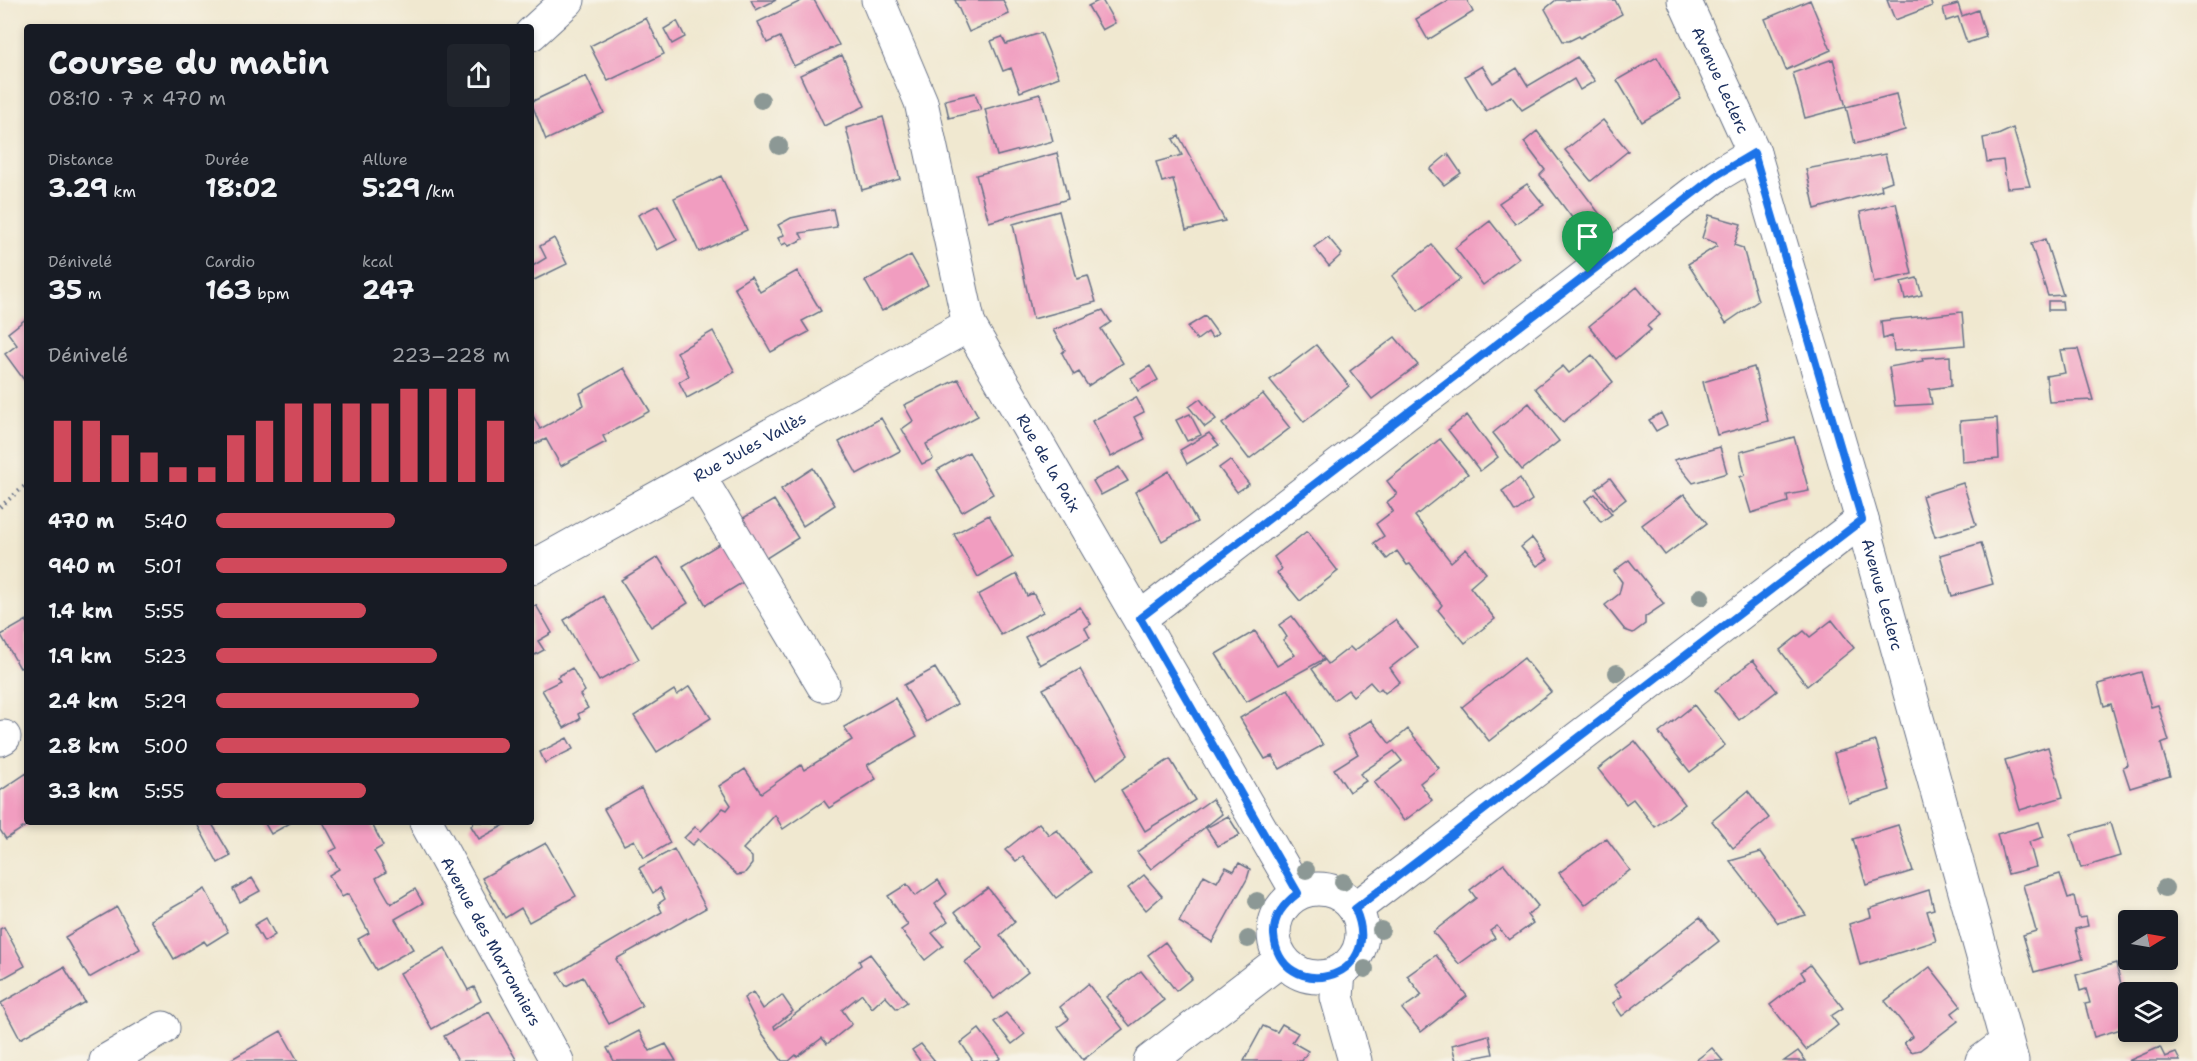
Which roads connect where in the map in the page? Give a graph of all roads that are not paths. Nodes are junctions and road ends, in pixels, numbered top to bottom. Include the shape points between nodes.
1 (568, 0) edge
2 (878, 0) edge
3 (1684, 0) edge
4 (534, 31) edge
5 (1754, 153) junction
6 (969, 325) junction
7 (698, 475) junction
8 (1862, 520) junction
9 (534, 566) edge
10 (1140, 618) junction
11 (823, 685) dead end
12 (428, 825) edge
13 (1298, 893) junction
14 (1355, 909) junction
15 (1281, 959) junction
16 (1339, 973) junction
17 (163, 1028) dead end
18 (2000, 1055) edge
19 (106, 1061) edge
20 (557, 1061) edge
21 (1150, 1061) edge
22 (1355, 1061) edge

1 - 4 street
2 - 6 street, Rue de la Paix via 921,102
3 - 5 street, Avenue Leclerc
5 - 8 street, Avenue Leclerc
5 - 10 street via 1717,175
6 - 7 street, Rue Jules Vallès
6 - 10 street, Rue de la Paix
7 - 9 street, Rue Jules Vallès
7 - 11 street
8 - 14 street
8 - 18 street, Avenue Leclerc
10 - 13 street, Rue de la Paix
12 - 20 street, Avenue des Marronniers
13 - 14 street via 1323,889 1341,896
13 - 15 street via 1277,915 1275,945
14 - 16 street via 1361,922 1359,951
15 - 16 street via 1290,969 1308,976
15 - 21 street
16 - 22 street via 1337,997
17 - 19 street

